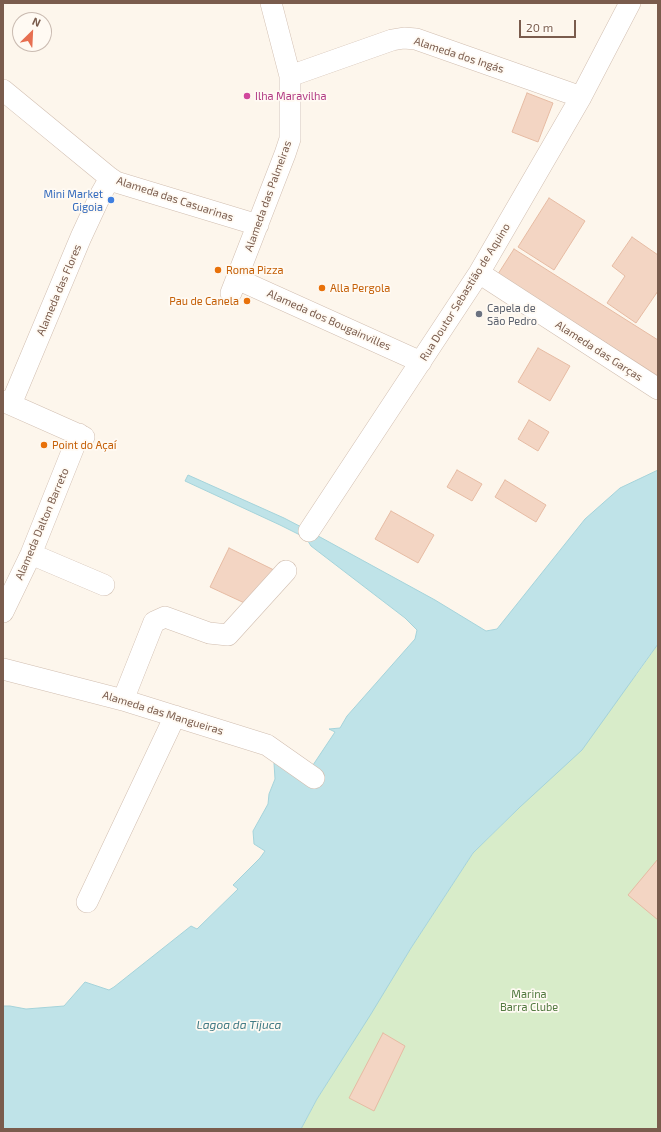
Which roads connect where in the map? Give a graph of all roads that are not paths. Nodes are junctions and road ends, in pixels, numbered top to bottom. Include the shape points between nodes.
1 (271, 3) edge
2 (630, 3) edge
3 (290, 76) junction
4 (3, 90) edge
5 (582, 97) junction
6 (110, 178) junction
7 (258, 225) junction
8 (479, 273) junction
9 (234, 286) joint
10 (421, 362) junction
11 (658, 389) edge
12 (7, 403) edge
13 (309, 531) dead end
14 (31, 554) junction
15 (286, 571) dead end
16 (104, 585) dead end
17 (3, 612) edge
18 (3, 669) edge
19 (123, 700) junction
20 (175, 716) junction
21 (314, 778) dead end
22 (87, 902) dead end

1 - 3 street, Alameda das Palmeiras
2 - 5 street, Rua Doutor Sebastião de Aquino
3 - 5 street, Alameda dos Ingás via 404,38 416,39
3 - 7 street, Alameda das Palmeiras via 290,139
4 - 6 street, Alameda das Casuarinas
5 - 8 street, Rua Doutor Sebastião de Aquino
6 - 7 street, Alameda das Casuarinas via 126,186
6 - 12 street, Alameda das Flores via 81,236
7 - 9 street, Alameda das Palmeiras
8 - 10 street, Rua Doutor Sebastião de Aquino
8 - 11 street, Alameda das Garças
9 - 10 street, Alameda dos Bougainvilles
10 - 13 street, Rua Doutor Sebastião de Aquino
12 - 14 street, Alameda Dalton Barreto via 81,435
14 - 16 street
14 - 17 street, Alameda Dalton Barreto
15 - 19 street via 228,635 209,633 165,617 154,622
18 - 19 street, Alameda das Mangueiras
19 - 20 street, Alameda das Mangueiras
20 - 21 street, Alameda das Mangueiras via 267,745
20 - 22 street

